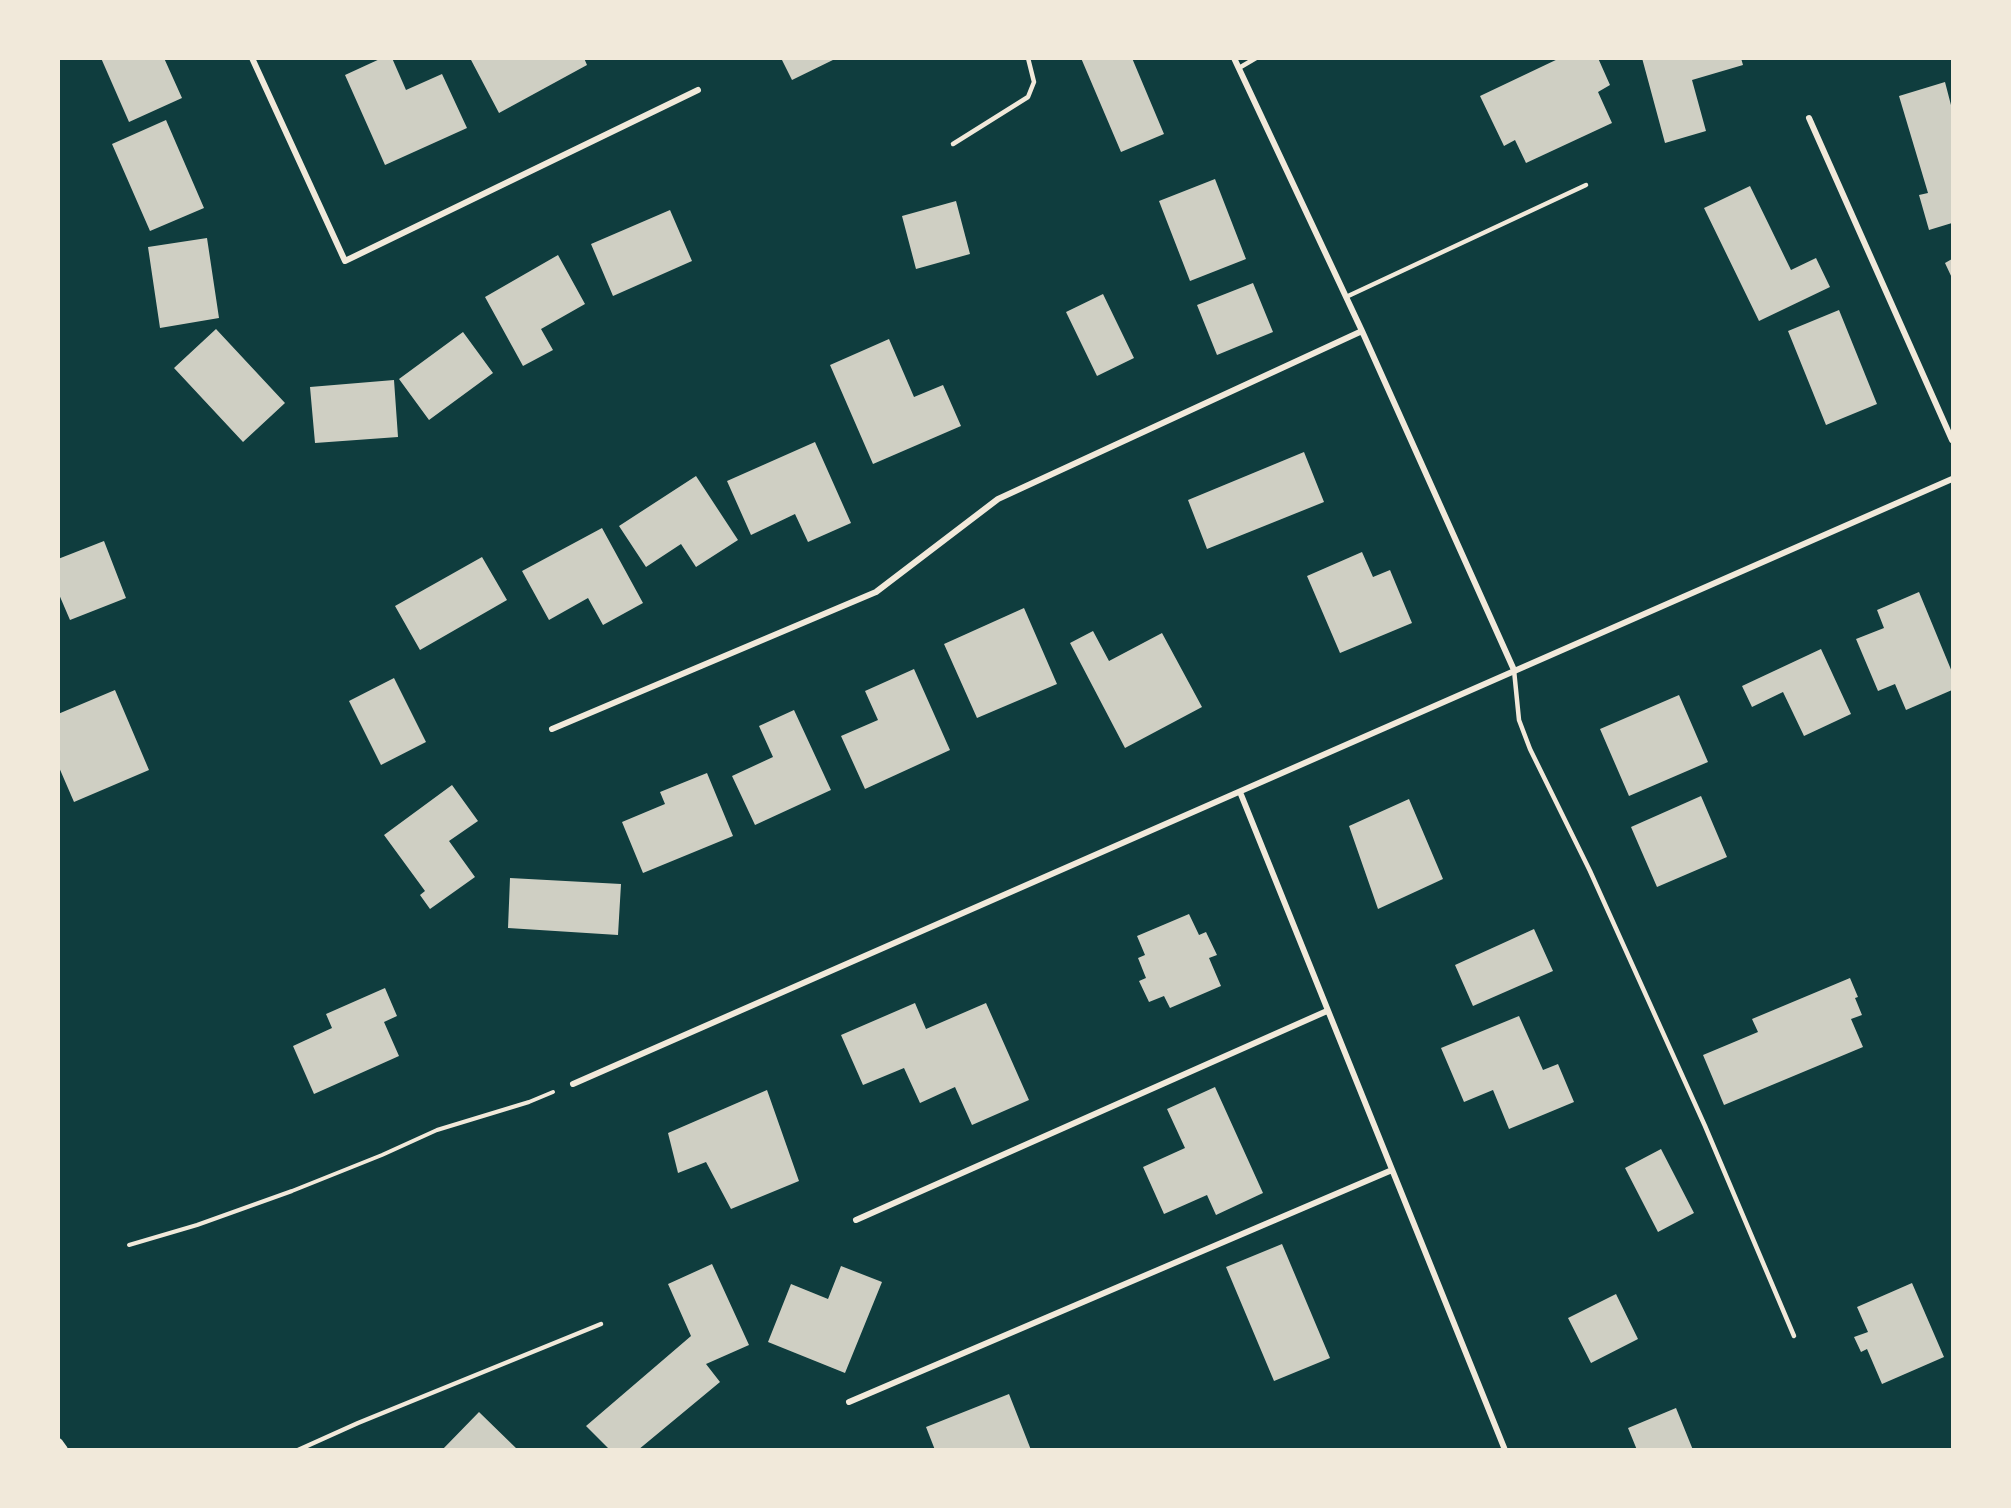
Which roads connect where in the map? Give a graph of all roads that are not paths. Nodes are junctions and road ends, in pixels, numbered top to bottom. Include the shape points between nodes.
1 (252, 58) edge
2 (1028, 58) edge
3 (1234, 58) edge
4 (1256, 58) edge
5 (1239, 68) junction
6 (698, 90) dead end
7 (1809, 118) dead end
8 (953, 144) dead end
9 (1586, 185) dead end
10 (1346, 297) junction
11 (1362, 331) junction
12 (1953, 440) edge
13 (1953, 478) edge
14 (1514, 670) junction
15 (552, 729) dead end
16 (1240, 792) junction
17 (1327, 1011) junction
18 (573, 1084) road end
19 (1392, 1170) junction
20 (856, 1220) dead end
21 (601, 1324) dead end
22 (1794, 1335) dead end
23 (849, 1402) dead end
24 (58, 1443) edge
25 (63, 1449) edge
26 (298, 1449) edge
27 (1505, 1449) edge

1 - 6 street via 345,261
2 - 8 lane via 1034,82 1028,97
3 - 5 street
4 - 5 lane
5 - 10 street
7 - 12 street
9 - 10 lane
10 - 11 street
11 - 14 street
11 - 15 street via 998,499 876,592
13 - 14 street
14 - 16 street
14 - 22 lane via 1519,720 1530,749 1691,1094
16 - 17 street
16 - 18 street
17 - 19 street
17 - 20 street
19 - 23 street
19 - 27 street
21 - 26 lane
24 - 25 street

